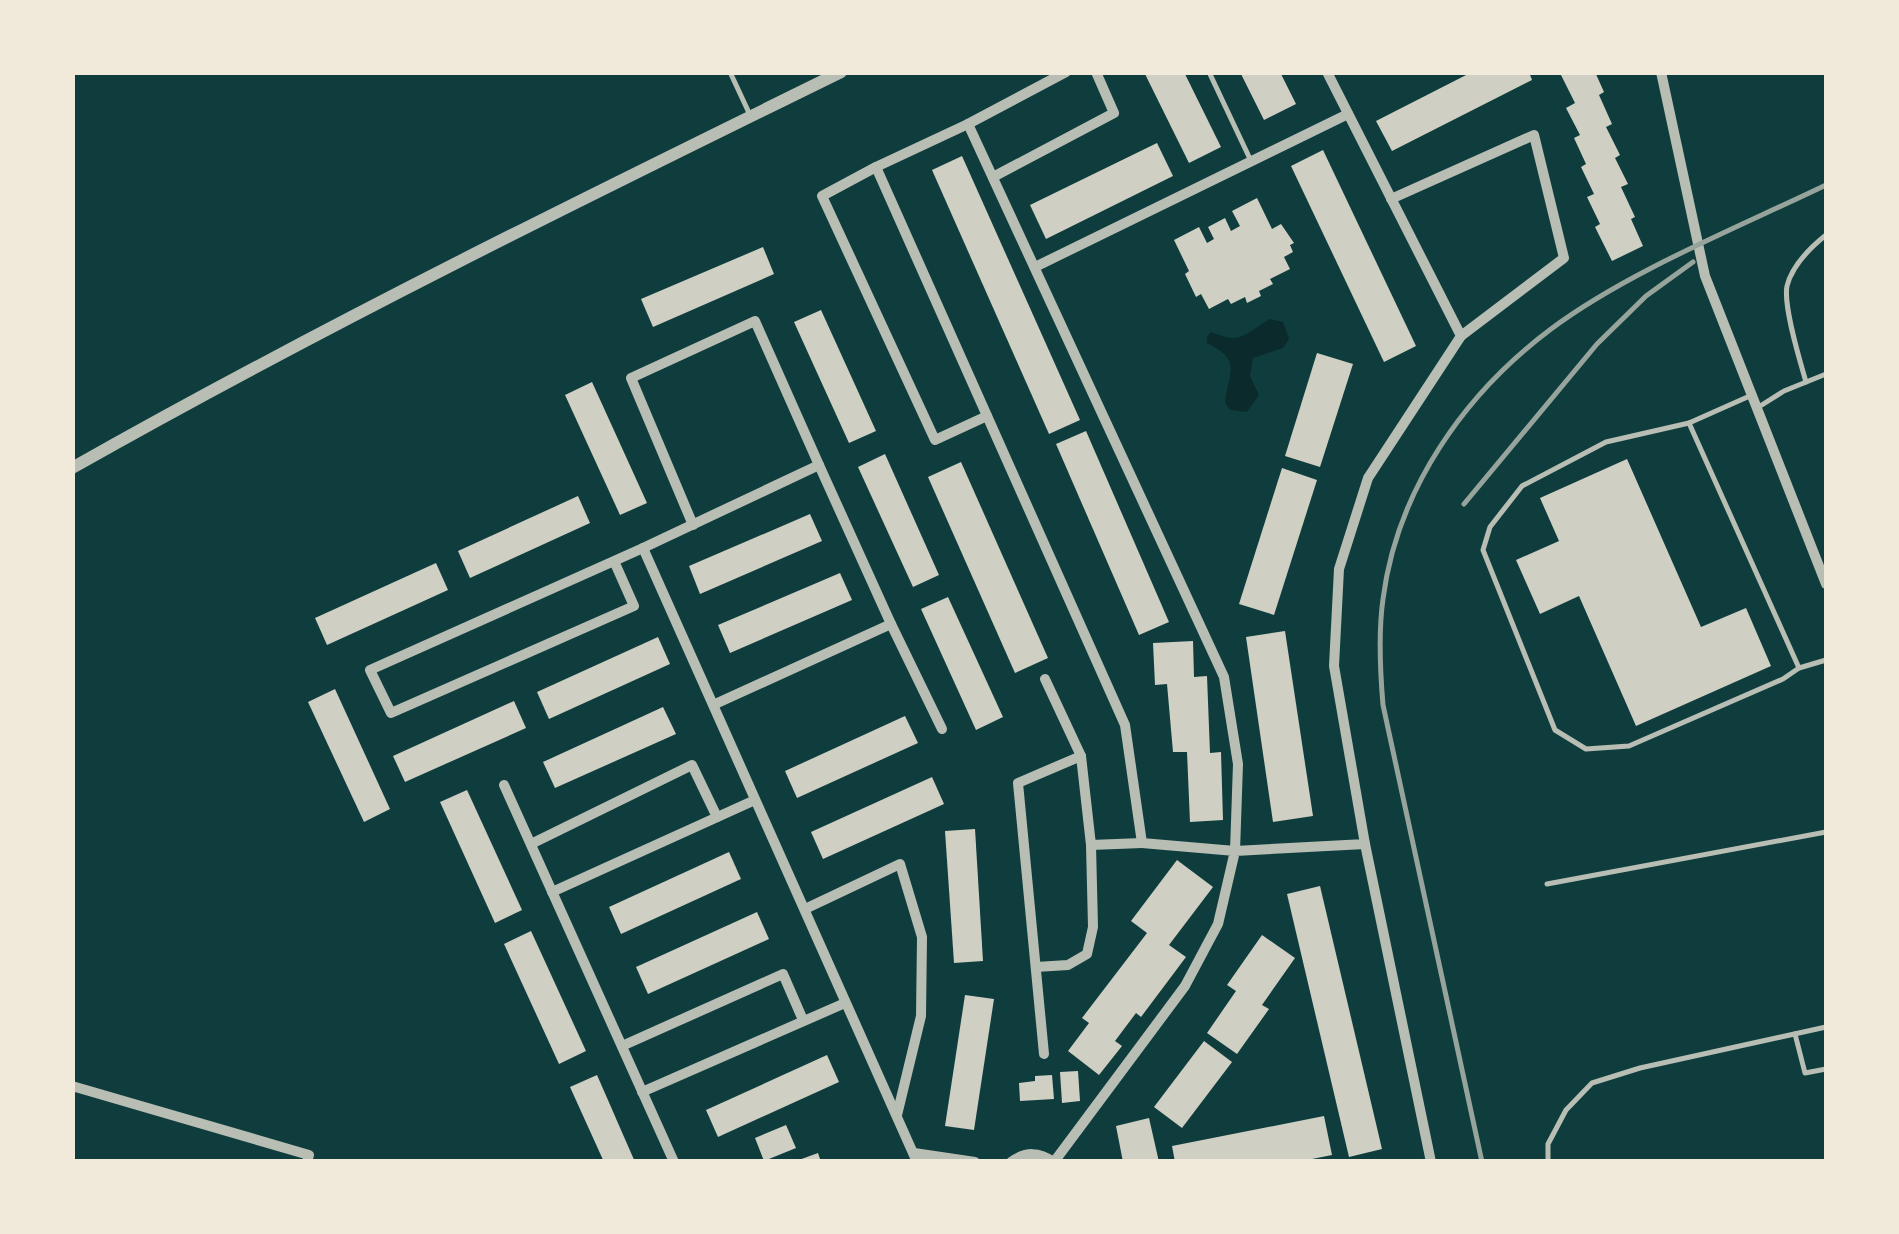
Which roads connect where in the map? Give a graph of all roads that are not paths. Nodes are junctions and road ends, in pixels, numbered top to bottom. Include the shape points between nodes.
1 (730, 72) edge
2 (841, 72) edge
3 (1066, 72) edge
4 (1096, 72) edge
5 (1209, 72) edge
6 (1327, 72) edge
7 (1662, 72) edge
8 (1348, 114) junction
9 (751, 116) junction
10 (968, 124) junction
11 (1251, 161) junction
12 (876, 167) junction
13 (993, 176) junction
14 (1392, 199) junction
15 (1826, 235) edge
16 (1034, 267) junction
17 (1461, 336) junction
18 (1826, 374) edge
19 (1806, 382) junction
20 (1752, 395) junction
21 (1757, 408) junction
22 (987, 416) junction
23 (1689, 423) junction
24 (819, 464) junction
25 (72, 468) edge
26 (693, 524) junction
27 (643, 548) junction
28 (614, 561) junction
29 (1826, 584) edge
30 (891, 624) junction
31 (1826, 660) edge
32 (1799, 668) junction
33 (1045, 679) dead end
34 (712, 705) junction
35 (942, 729) dead end
36 (1082, 756) junction
37 (504, 785) dead end
38 (755, 800) junction
39 (717, 817) junction
40 (1826, 832) edge
41 (1142, 843) junction
42 (530, 844) junction
43 (1365, 844) junction
44 (1091, 845) junction
45 (1236, 851) junction
46 (1548, 884) dead end
47 (552, 892) junction
48 (805, 908) junction
49 (1036, 967) junction
50 (845, 1003) junction
51 (803, 1020) junction
52 (1826, 1027) edge
53 (1795, 1034) junction
54 (622, 1046) junction
55 (1044, 1054) dead end
56 (1826, 1069) edge
57 (72, 1086) edge
58 (642, 1092) junction
59 (897, 1116) junction
60 (915, 1157) edge
61 (307, 1162) edge
62 (674, 1162) edge
63 (975, 1162) edge
64 (1011, 1162) edge
65 (1054, 1162) edge
66 (1430, 1162) edge
67 (1548, 1162) edge

1 - 9 lane
2 - 9 street
3 - 10 street
4 - 13 street via 1114,113
5 - 11 lane
6 - 8 street
7 - 20 street via 1704,276
8 - 11 street
8 - 14 street
9 - 25 street via 374,304
10 - 12 street
10 - 13 street
11 - 16 street
12 - 22 street
12 - 22 street via 822,196 936,440
13 - 16 street
14 - 17 street
14 - 17 street via 1534,135 1564,258
15 - 19 lane via 1809,249 1787,287
16 - 45 street via 1224,677 1238,764
17 - 43 street via 1368,478 1339,569 1334,666
18 - 19 lane
19 - 21 lane
20 - 21 street
20 - 23 lane
21 - 29 street
22 - 41 street via 1126,725
23 - 32 lane
23 - 32 lane via 1606,442 1522,486 1490,527 1483,550 1555,730 1586,749 1629,746
24 - 26 street
24 - 26 street via 755,322 632,378
24 - 30 street
26 - 27 street
27 - 28 street
27 - 34 street
28 - 28 street via 370,670 390,713 634,606
30 - 34 street
30 - 35 street
31 - 32 lane
33 - 36 street
34 - 38 street
36 - 44 street
36 - 49 street via 1018,783
37 - 42 street
38 - 39 street
38 - 48 street
39 - 42 street via 692,765
39 - 47 street
40 - 46 lane
41 - 44 street
41 - 45 street
42 - 47 street
43 - 45 street
43 - 66 street
44 - 49 street via 1094,927 1086,954 1068,965
45 - 65 street via 1218,924 1185,986
47 - 54 street
48 - 50 street
48 - 59 street via 900,864 922,937 921,1016
49 - 55 street
50 - 51 street
50 - 59 street
51 - 54 street via 782,974
51 - 58 street
52 - 53 lane
53 - 56 lane via 1804,1073
53 - 67 lane via 1592,1084 1566,1110 1548,1144
54 - 58 street
57 - 61 street via 309,1155
58 - 62 street
59 - 60 street
60 - 63 street
64 - 65 street via 1035,1154

